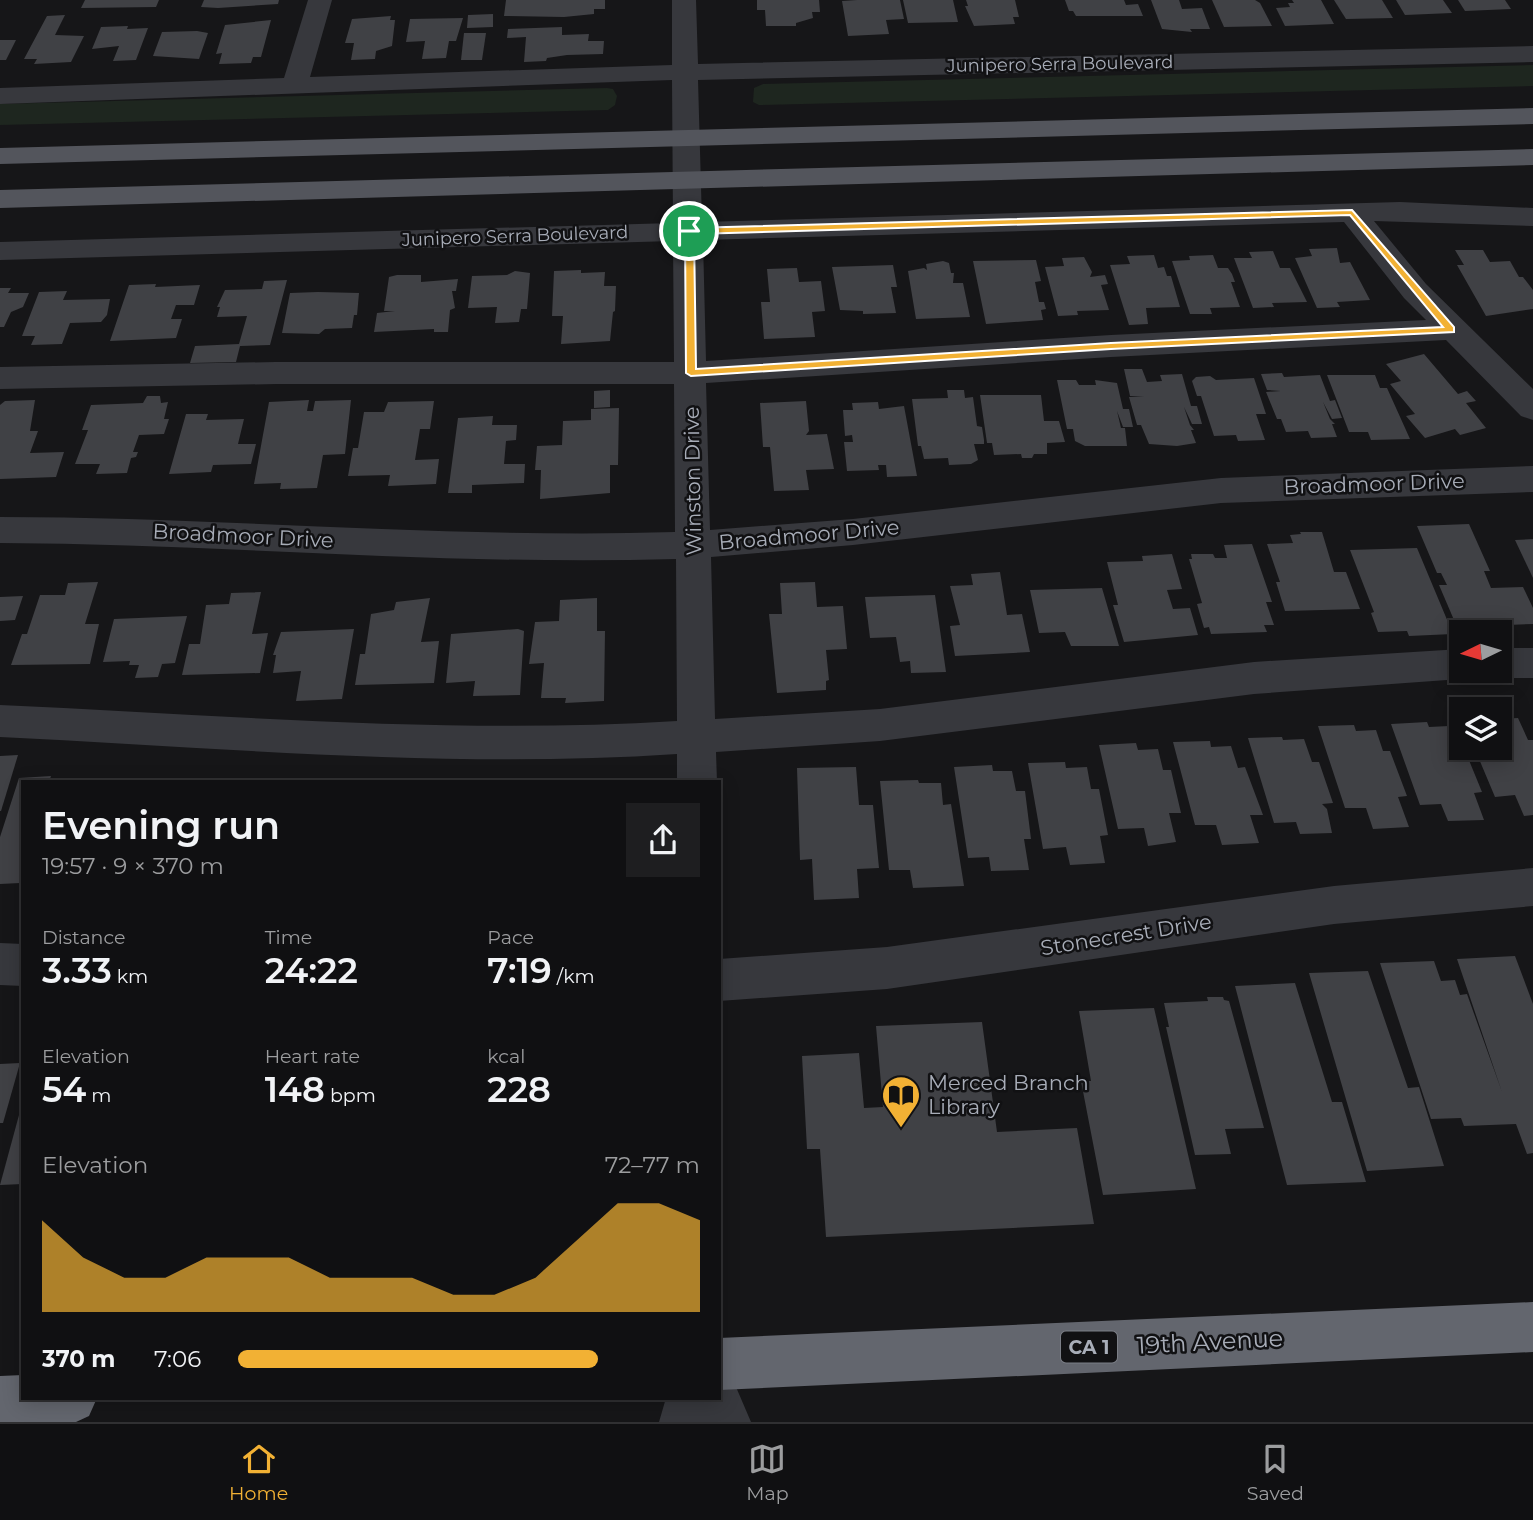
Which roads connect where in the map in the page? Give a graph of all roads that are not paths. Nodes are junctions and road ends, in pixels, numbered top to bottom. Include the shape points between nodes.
1 (320, 0) edge
2 (684, 0) edge
3 (1533, 54) edge
4 (686, 72) junction
5 (294, 88) junction
6 (0, 96) edge
7 (1533, 116) edge
8 (688, 138) junction
9 (0, 156) edge
10 (1533, 157) edge
11 (689, 180) junction
12 (0, 199) edge
13 (1352, 212) junction
14 (1533, 217) edge
15 (689, 231) junction
16 (0, 251) edge
17 (1451, 329) junction
18 (691, 373) junction
19 (0, 378) edge
20 (1533, 408) edge
21 (1533, 479) edge
22 (0, 530) edge
23 (694, 545) junction
24 (1512, 663) edge
25 (1533, 663) edge
26 (1449, 665) edge
27 (0, 722) edge
28 (696, 738) junction
29 (697, 780) edge
30 (1533, 887) edge
31 (0, 964) edge
32 (21, 965) edge
33 (721, 980) edge
34 (1533, 1327) edge
35 (721, 1364) edge
36 (36, 1400) edge
37 (691, 1400) edge
38 (716, 1400) edge
39 (0, 1402) edge
40 (685, 1422) edge
41 (725, 1422) edge

1 - 5 street
2 - 4 street, Winston Drive
3 - 4 street, Junipero Serra Boulevard
4 - 5 street, Junipero Serra Boulevard
4 - 8 street, Winston Drive
5 - 6 street, Junipero Serra Boulevard
7 - 8 main road
8 - 9 main road
8 - 11 street, Winston Drive
10 - 11 main road
11 - 12 main road
11 - 15 street, Winston Drive
13 - 14 street, Junipero Serra Boulevard via 1447,211
13 - 15 street, Junipero Serra Boulevard
13 - 17 street
15 - 16 street, Junipero Serra Boulevard
15 - 18 street, Winston Drive
17 - 18 street
17 - 20 street
18 - 19 street
18 - 23 street, Winston Drive
21 - 23 street, Broadmoor Drive via 1199,493 894,528
22 - 23 street, Broadmoor Drive via 135,530 517,549
23 - 28 street, Winston Drive
24 - 25 street
26 - 28 street via 1254,678 894,723
27 - 28 street via 524,744
28 - 29 street, Winston Drive
30 - 33 street, Stonecrest Drive via 1321,907 914,965
31 - 32 street
34 - 35 highway, 19th Avenue / CA 1
36 - 39 highway
37 - 40 street
38 - 41 street

